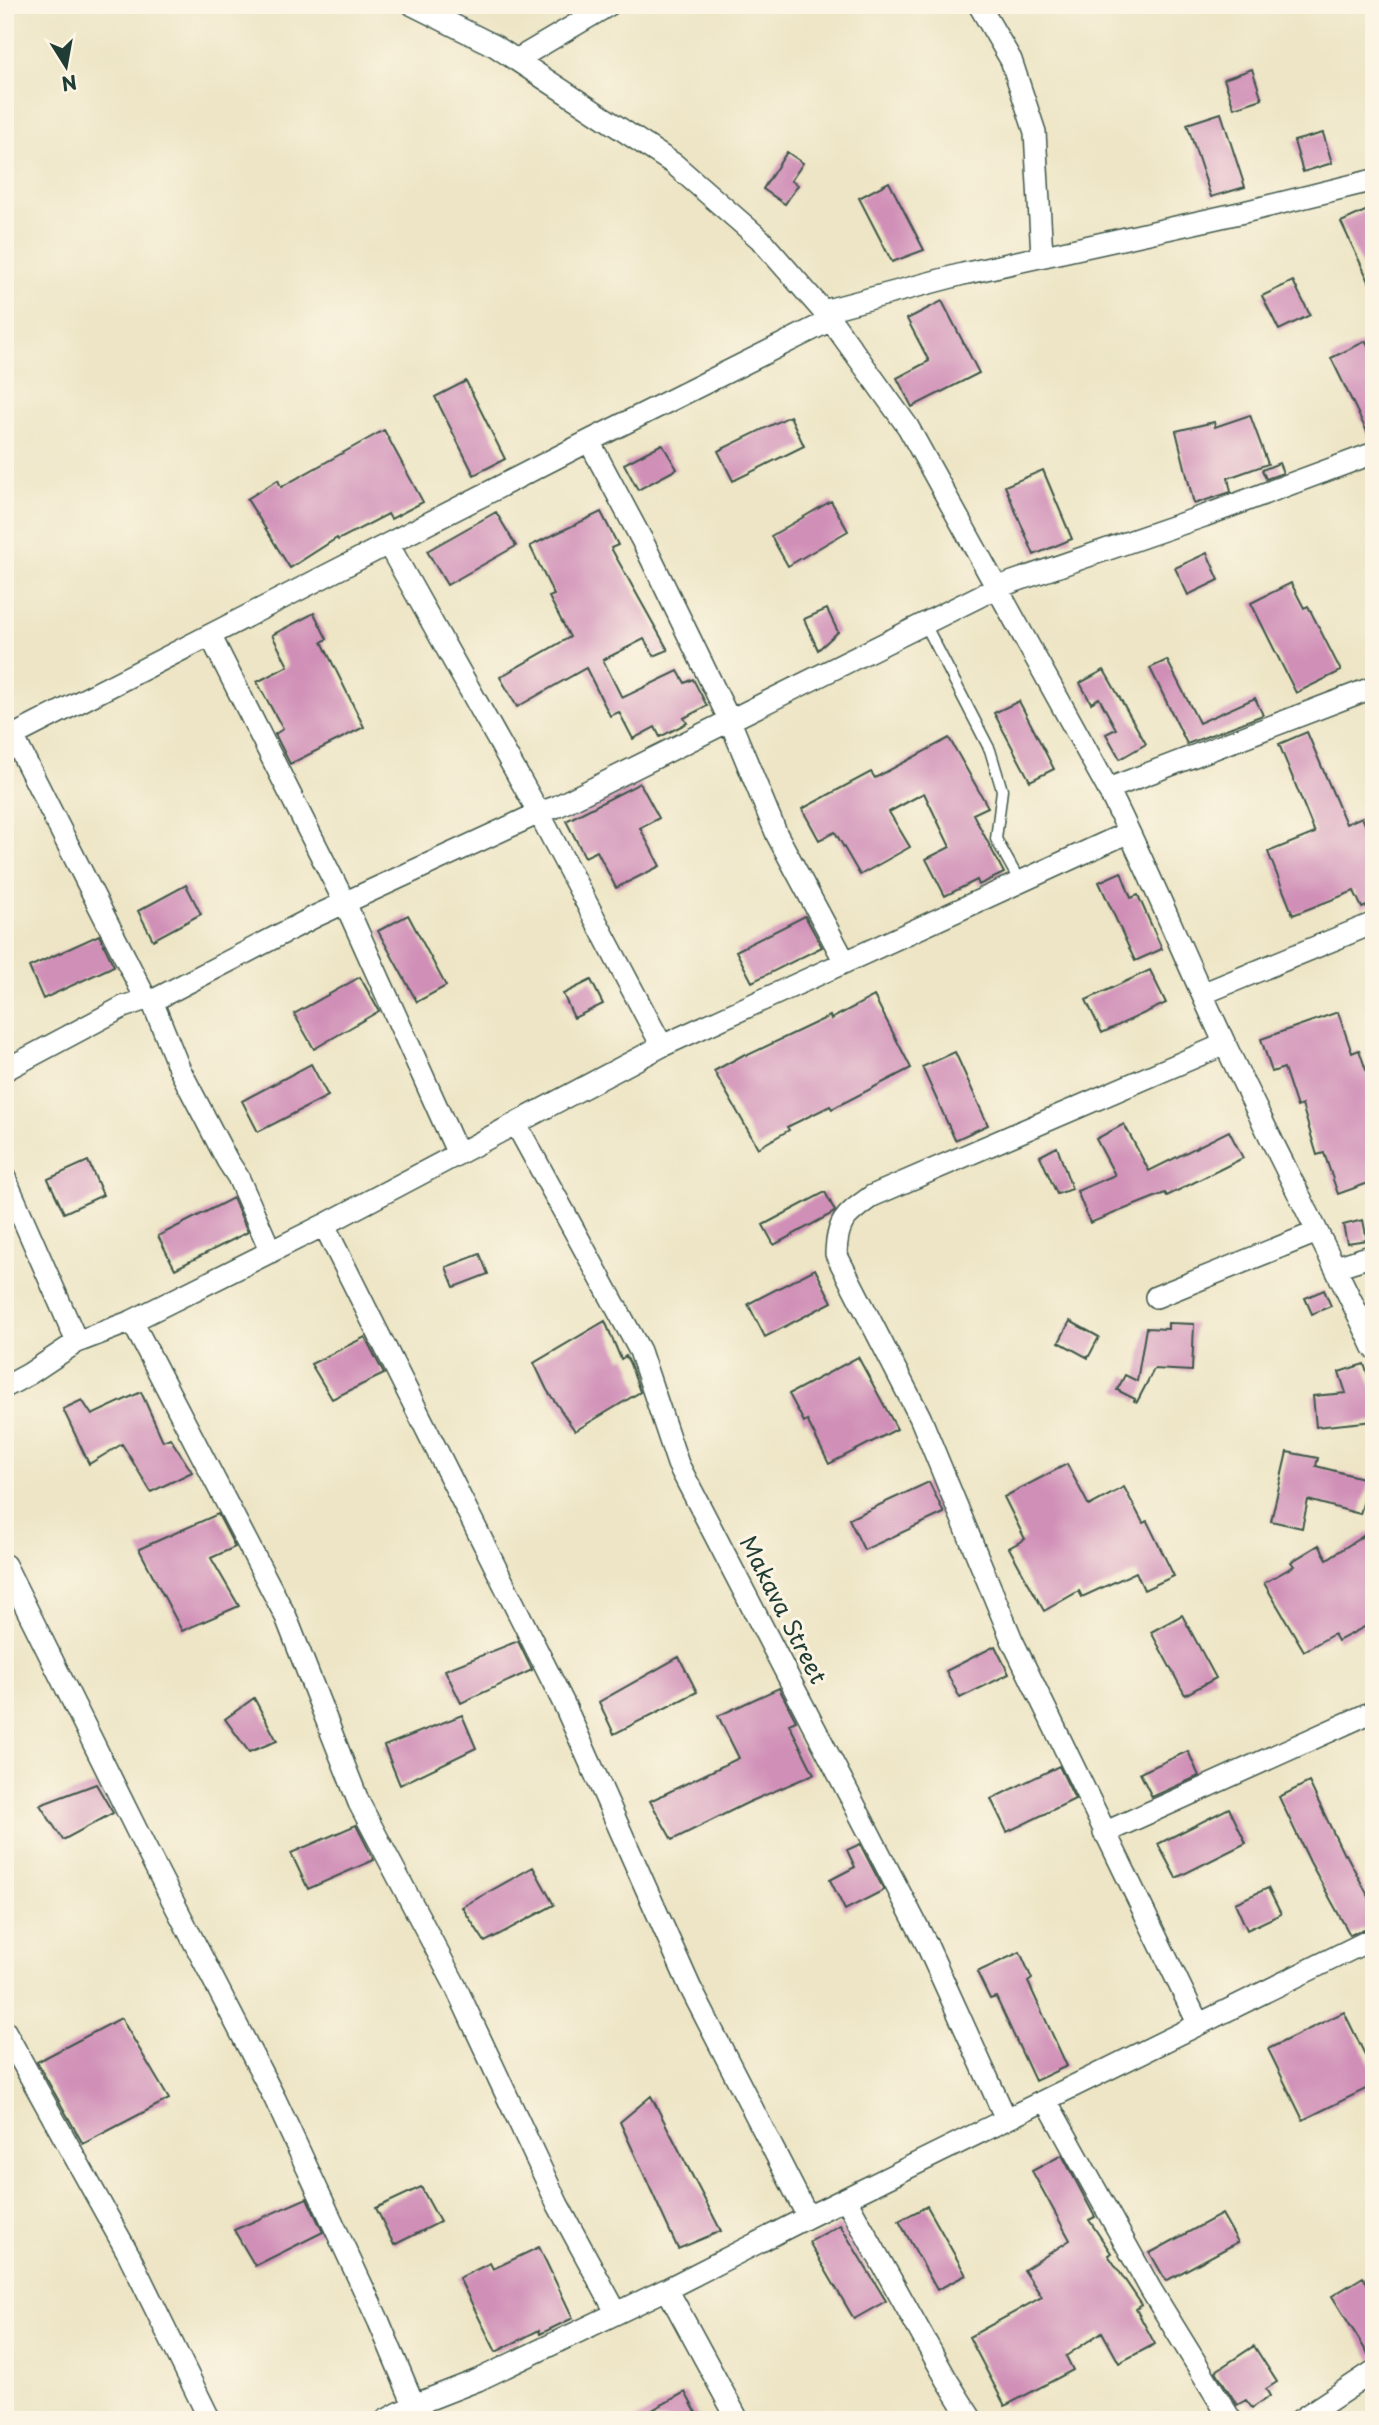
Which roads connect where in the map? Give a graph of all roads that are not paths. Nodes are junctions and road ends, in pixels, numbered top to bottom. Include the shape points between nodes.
1 (413, 5) edge
2 (609, 5) edge
3 (979, 5) edge
4 (516, 60) junction
5 (1374, 180) edge
6 (1042, 256) junction
7 (827, 316) junction
8 (589, 441) junction
9 (1374, 453) edge
10 (388, 544) junction
11 (998, 587) junction
12 (925, 624) junction
13 (210, 635) junction
14 (1374, 687) edge
15 (730, 720) junction
16 (9, 738) edge
17 (1108, 789) junction
18 (539, 813) junction
19 (1129, 832) junction
20 (1020, 882) junction
21 (345, 903) junction
22 (1374, 923) edge
23 (845, 962) junction
24 (1202, 994) junction
25 (149, 1000) junction
26 (1225, 1044) junction
27 (662, 1046) junction
28 (5, 1070) edge
29 (516, 1124) junction
30 (458, 1154) junction
31 (5, 1178) edge
32 (324, 1225) junction
33 (1317, 1232) junction
34 (271, 1252) junction
35 (1374, 1255) edge
36 (1336, 1267) junction
37 (1156, 1297) dead end
38 (132, 1321) junction
39 (77, 1342) junction
40 (1374, 1348) edge
41 (5, 1387) edge
42 (5, 1565) edge
43 (1374, 1711) edge
44 (1104, 1833) junction
45 (1374, 1938) edge
46 (1198, 2023) junction
47 (5, 2031) edge
48 (1046, 2100) junction
49 (1006, 2119) junction
50 (846, 2199) junction
51 (808, 2217) junction
52 (667, 2289) junction
53 (616, 2312) junction
54 (1374, 2371) edge
55 (414, 2405) junction
56 (210, 2420) edge
57 (386, 2420) edge
58 (738, 2420) edge
59 (972, 2420) edge
60 (1231, 2420) edge
61 (1300, 2420) edge

1 - 4 street
2 - 4 street
3 - 6 street via 1011,60 1035,132
4 - 7 street via 674,164 760,239
5 - 6 street
6 - 7 street via 963,274
7 - 8 street
7 - 11 street via 908,427
8 - 10 street
8 - 15 street
9 - 11 street
10 - 13 street
10 - 18 street
11 - 12 street
11 - 17 street
12 - 15 street
12 - 20 lane via 990,750 1002,790 996,839
13 - 16 street
13 - 21 street
14 - 17 street
15 - 18 street
15 - 23 street via 777,835
16 - 25 street
17 - 19 street
18 - 21 street
18 - 27 street
19 - 20 street
19 - 24 street
20 - 23 street
21 - 25 street
21 - 30 street
22 - 24 street
23 - 27 street
24 - 26 street
25 - 28 street via 123,1007
25 - 34 street
26 - 33 street
26 - 44 street via 872,1196 845,1216 836,1239 836,1254 920,1417 1012,1640
27 - 29 street
29 - 30 street
29 - 49 street, Makava Street via 640,1351 678,1464 927,1945
30 - 32 street
31 - 39 street
32 - 34 street
32 - 51 street via 564,1704 690,1987
33 - 36 street
33 - 37 street
34 - 38 street
35 - 36 street
36 - 40 street
38 - 39 street
38 - 53 street via 286,1617 359,1803 454,1983 558,2206
39 - 41 street
42 - 55 street via 275,2099
43 - 44 street
44 - 46 street
45 - 46 street
46 - 48 street
47 - 56 street via 129,2255
48 - 49 street
48 - 60 street via 1151,2290
49 - 50 street
50 - 51 street
50 - 59 street
51 - 52 street
52 - 53 street
52 - 58 street
53 - 55 street via 478,2380
54 - 61 street
55 - 57 street

